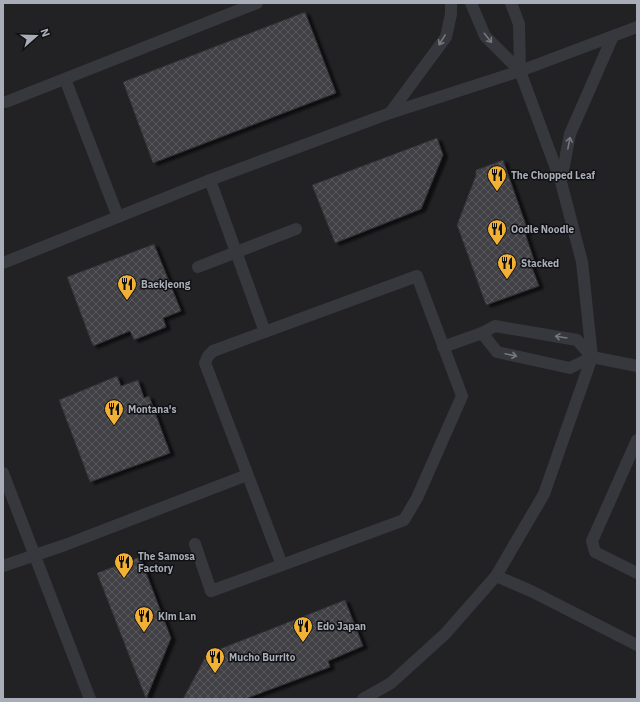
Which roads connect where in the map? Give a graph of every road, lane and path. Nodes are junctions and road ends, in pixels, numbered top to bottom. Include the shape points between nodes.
1 (257, 3) edge
2 (451, 3) edge
3 (471, 3) edge
4 (511, 3) edge
5 (637, 27) edge
6 (613, 36) junction
7 (520, 71) junction
8 (65, 79) junction
9 (6, 102) dead end
10 (390, 113) junction
11 (210, 180) junction
12 (561, 182) junction
13 (118, 217) junction
14 (296, 229) dead end
15 (236, 251) junction
16 (3, 263) edge
17 (198, 267) dead end
18 (265, 332) junction
19 (482, 333) junction
20 (443, 347) junction
21 (592, 357) junction
22 (637, 366) edge
23 (637, 440) edge
24 (3, 473) edge
25 (247, 475) junction
26 (195, 544) dead end
27 (35, 555) junction
28 (282, 565) junction
29 (3, 566) edge
30 (637, 573) edge
31 (496, 576) junction
32 (637, 645) edge
33 (90, 699) edge
34 (363, 699) edge

1 - 8 lane
2 -> 10 lane via 452,14 446,37
3 -> 7 lane via 485,36
4 - 7 lane via 519,24
5 - 6 lane
6 - 7 lane
12 -> 6 lane via 570,134
7 - 10 lane
7 - 12 lane
8 - 9 lane
8 - 13 lane
10 - 11 lane
11 - 13 lane
11 - 15 lane
12 - 21 lane via 582,262
13 - 16 lane
14 - 15 lane
15 - 17 lane
15 - 18 lane
18 - 20 lane via 417,276
18 - 25 lane via 213,351 205,363
19 - 20 lane
21 -> 19 lane via 577,340 494,326
19 -> 21 lane via 497,352 504,354 570,368
20 - 28 lane via 462,396 417,498 404,520
21 - 22 lane
21 - 31 lane via 544,494
23 - 30 lane via 592,541 595,552
24 - 27 lane
25 - 27 lane
25 - 28 lane
26 - 28 lane via 211,591
27 - 29 lane
27 - 33 lane
31 - 32 lane
31 - 34 lane via 445,634 391,683

